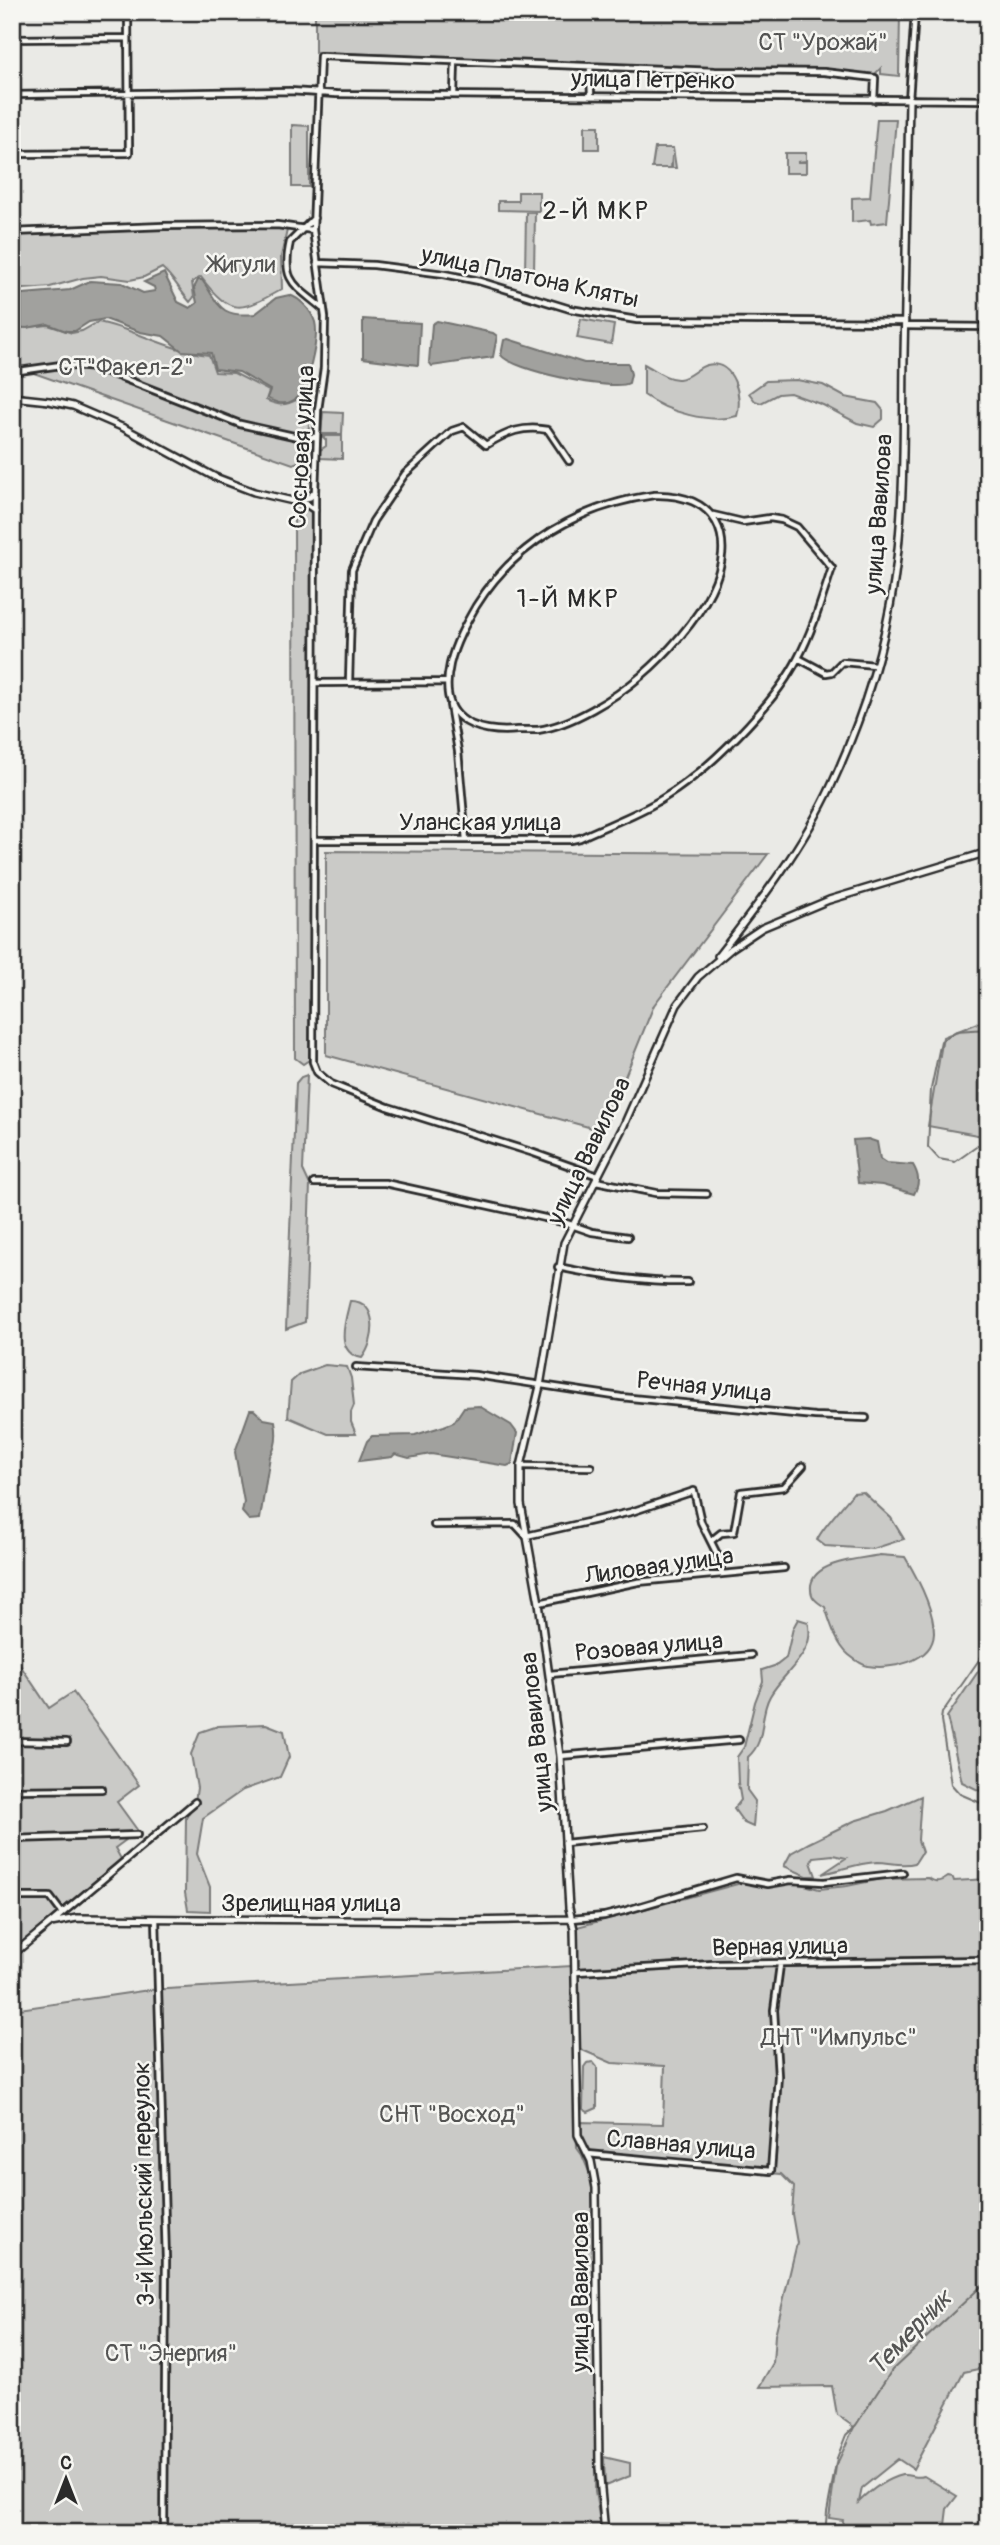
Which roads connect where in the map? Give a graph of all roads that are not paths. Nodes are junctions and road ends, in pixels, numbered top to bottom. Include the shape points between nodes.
1 (128, 12) edge
2 (915, 12) edge
3 (128, 38) junction
4 (12, 39) edge
5 (455, 61) junction
6 (590, 66) junction
7 (319, 92) junction
8 (454, 94) junction
9 (12, 95) edge
10 (128, 95) junction
11 (591, 96) junction
12 (874, 100) junction
13 (909, 100) junction
14 (988, 100) edge
15 (12, 154) edge
16 (314, 218) junction
17 (302, 228) junction
18 (313, 230) junction
19 (12, 232) edge
20 (317, 263) junction
21 (323, 309) junction
22 (905, 324) junction
23 (988, 327) edge
24 (12, 372) edge
25 (12, 397) edge
26 (316, 437) junction
27 (569, 461) dead end
28 (315, 492) junction
29 (295, 500) junction
30 (315, 510) junction
31 (712, 515) junction
32 (798, 658) junction
33 (875, 665) junction
34 (349, 682) junction
35 (447, 682) junction
36 (315, 683) junction
37 (448, 697) junction
38 (315, 839) junction
39 (466, 840) junction
40 (988, 852) edge
41 (709, 967) junction
42 (597, 1178) junction
43 (314, 1183) dead end
44 (707, 1194) dead end
45 (572, 1227) junction
46 (628, 1237) dead end
47 (558, 1268) junction
48 (688, 1282) dead end
49 (356, 1367) dead end
50 (540, 1386) junction
51 (866, 1418) dead end
52 (521, 1466) junction
53 (591, 1466) dead end
54 (803, 1466) dead end
55 (434, 1525) dead end
56 (526, 1536) junction
57 (711, 1541) junction
58 (784, 1568) dead end
59 (722, 1574) junction
60 (539, 1603) junction
61 (751, 1655) dead end
62 (550, 1674) junction
63 (739, 1740) dead end
64 (12, 1741) edge
65 (68, 1742) dead end
66 (560, 1756) junction
67 (102, 1788) dead end
68 (12, 1790) edge
69 (195, 1802) dead end
70 (703, 1829) dead end
71 (137, 1835) dead end
72 (12, 1839) edge
73 (565, 1843) junction
74 (903, 1873) dead end
75 (12, 1897) edge
76 (62, 1913) junction
77 (156, 1919) junction
78 (572, 1919) junction
79 (51, 1923) junction
80 (12, 1955) edge
81 (986, 1963) edge
82 (780, 1965) junction
83 (576, 1972) junction
84 (587, 2154) junction
85 (988, 2168) edge
86 (988, 2234) edge
87 (164, 2533) edge
88 (605, 2533) edge

1 - 3 street
2 - 13 street
3 - 4 street
3 - 10 street
5 - 6 street
5 - 7 street, Сосновая улица via 320,56
5 - 8 street
6 - 11 street
6 - 12 street via 824,72 875,78
7 - 8 street, улица Петренко
7 - 10 street, улица Петренко
7 - 16 street, Сосновая улица
8 - 11 street, улица Петренко
9 - 10 street, улица Петренко
10 - 15 street via 129,153
11 - 12 street, улица Петренко
12 - 13 street, улица Петренко
13 - 14 street, улица Петренко
13 - 22 street, улица Вавилова
16 - 17 street
16 - 18 street, Сосновая улица
17 - 18 street
17 - 19 street via 189,226
17 - 21 street via 290,242 288,274 291,282
18 - 20 street, Сосновая улица
20 - 21 street, Сосновая улица
20 - 22 street, улица Платона Кляты via 444,274 570,309 637,320
21 - 26 street, Сосновая улица via 324,368
22 - 23 street, улица Платона Кляты
22 - 33 street, улица Вавилова via 898,547
24 - 26 street via 61,365 97,368 240,424
25 - 29 street via 74,406 215,477 254,492
26 - 28 street, Сосновая улица
27 - 34 street via 548,430 509,430 486,445 464,427 452,431 405,474 373,522 352,570
28 - 29 street
28 - 30 street, Сосновая улица
29 - 30 street
30 - 36 street, Сосновая улица
31 - 32 street, Уланская улица via 743,522 770,518 797,527 832,568
31 - 35 street via 689,498 654,495 603,506 557,528 518,555 490,585 461,632
31 - 37 street via 721,536 721,563 710,594 659,659 608,700 550,726 507,731 461,719
32 - 33 street via 827,673 842,662
32 - 39 street, Уланская улица via 728,746 661,800 571,840
33 - 41 street, улица Вавилова via 851,739 809,828
34 - 35 street
34 - 36 street
35 - 37 street
36 - 38 street, Сосновая улица
37 - 39 street
38 - 39 street, Уланская улица
38 - 42 street, Сосновая улица via 311,1051 317,1072 331,1084 388,1107
40 - 41 street, улица Вавилова via 829,900 762,928
41 - 42 street, улица Вавилова via 677,1005
42 - 44 street via 656,1193
42 - 45 street, улица Вавилова
43 - 45 street via 385,1183
45 - 46 street
45 - 47 street, улица Вавилова
47 - 48 street via 655,1283
47 - 50 street, улица Вавилова
49 - 50 street, Речная улица
50 - 51 street, Речная улица
50 - 52 street, улица Вавилова
52 - 53 street
52 - 56 street, улица Вавилова
54 - 57 street via 784,1487 741,1492 734,1532 721,1533
55 - 56 street via 515,1524
56 - 57 street via 694,1492
56 - 60 street, улица Вавилова
57 - 59 street
58 - 59 street, Лиловая улица
59 - 60 street, Лиловая улица via 638,1582
60 - 62 street, улица Вавилова
61 - 62 street, Розовая улица
62 - 66 street, улица Вавилова
63 - 66 street
64 - 65 street
66 - 73 street, улица Вавилова
67 - 68 street
69 - 76 street
70 - 73 street
71 - 72 street
73 - 78 street, улица Вавилова
74 - 78 street via 768,1884 736,1878 624,1911
75 - 76 street via 50,1897
76 - 79 street
77 - 78 street, Зрелищная улица
77 - 79 street, Зрелищная улица via 77,1918
77 - 87 street, 3-й Июльский переулок via 166,2259
78 - 83 street, улица Вавилова
79 - 80 street
81 - 82 street, Верная улица
82 - 83 street, Верная улица
82 - 84 street, Славная улица via 774,2010 778,2076 771,2171
83 - 84 street, улица Вавилова via 578,2135
84 - 88 street, улица Вавилова via 597,2188 599,2468
85 - 86 street

